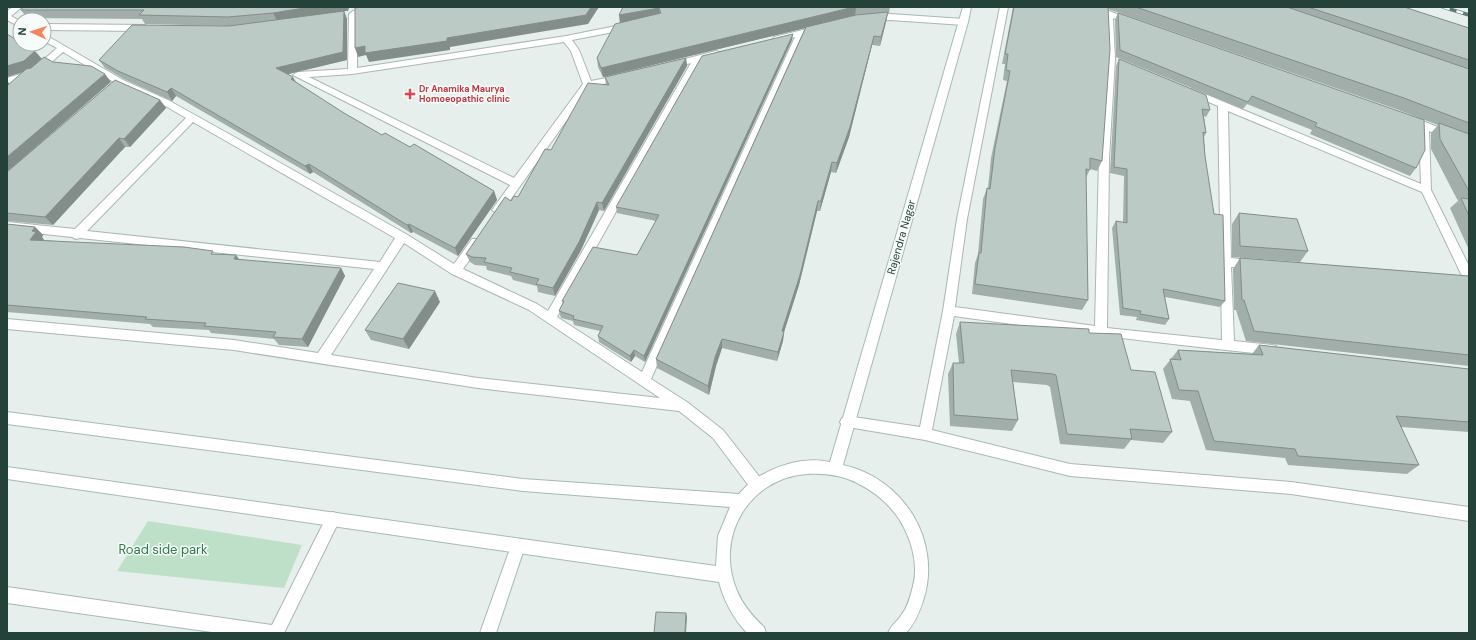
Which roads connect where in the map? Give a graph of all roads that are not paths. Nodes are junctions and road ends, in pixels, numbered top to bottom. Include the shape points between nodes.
1 (18, 7) edge
2 (391, 7) edge
3 (967, 7) edge
4 (1004, 7) edge
5 (351, 12) edge
6 (7, 16) edge
7 (860, 20) edge
8 (964, 22) junction
9 (1138, 24) edge
10 (634, 25) edge
11 (832, 26) edge
12 (52, 27) edge
13 (154, 28) edge
14 (801, 33) junction
15 (566, 39) junction
16 (52, 42) edge
17 (764, 42) edge
18 (63, 48) junction
19 (727, 51) edge
20 (698, 58) junction
21 (662, 67) edge
22 (352, 71) junction
23 (34, 73) junction
24 (633, 75) edge
25 (7, 81) edge
26 (120, 82) junction
27 (588, 84) junction
28 (1184, 89) edge
29 (12, 90) edge
30 (110, 91) edge
31 (1223, 105) junction
32 (1398, 115) edge
33 (192, 117) junction
34 (1424, 126) junction
35 (1469, 143) edge
36 (515, 184) junction
37 (1426, 190) junction
38 (490, 221) edge
39 (7, 226) edge
40 (481, 234) edge
41 (76, 235) junction
42 (402, 238) junction
43 (1225, 262) junction
44 (1264, 265) edge
45 (382, 266) junction
46 (456, 271) junction
47 (1466, 280) edge
48 (949, 311) junction
49 (550, 318) junction
50 (7, 324) edge
51 (1102, 332) junction
52 (1228, 346) junction
53 (1282, 351) edge
54 (322, 358) junction
55 (644, 380) junction
56 (682, 406) junction
57 (7, 418) edge
58 (848, 422) junction
59 (925, 434) junction
60 (835, 467) junction
61 (7, 472) edge
62 (757, 485) junction
63 (741, 501) junction
64 (1469, 514) edge
65 (333, 519) junction
66 (518, 546) junction
67 (724, 575) junction
68 (7, 595) edge
69 (275, 633) edge
70 (488, 633) edge
71 (758, 633) edge
72 (896, 633) edge

1 - 6 street
2 - 5 street
3 - 8 street, Rajendra Nagar
4 - 48 street via 962,219
5 - 22 street
7 - 8 street via 890,18
8 - 58 street, Rajendra Nagar
9 - 51 street via 1105,13 1114,61 1104,159
10 - 15 street
11 - 14 street
12 - 13 street
14 - 17 street
14 - 55 street
15 - 22 street
15 - 27 street via 575,50
16 - 18 street
18 - 23 street
18 - 26 street
19 - 20 street
20 - 21 street
20 - 49 street
22 - 36 street via 298,75
23 - 25 street
23 - 29 street
24 - 27 street
26 - 30 street
26 - 33 street
27 - 36 street
28 - 31 street
31 - 37 street
31 - 43 street
32 - 34 street
33 - 41 street
33 - 42 street
34 - 35 street
34 - 37 street
36 - 38 street
37 - 47 street
39 - 41 street
40 - 46 street
41 - 45 street
42 - 45 street
42 - 46 street
43 - 44 street
43 - 52 street
45 - 54 street
46 - 49 street via 533,307
48 - 51 street
48 - 59 street
49 - 55 street
50 - 54 street via 234,345
51 - 52 street
52 - 53 street
54 - 56 street via 478,383
55 - 56 street
56 - 62 street via 718,434
57 - 63 street via 523,485
58 - 59 street
58 - 60 street, Rajendra Nagar
59 - 64 street via 1070,470 1291,488
60 - 62 street via 808,466 781,472
60 - 72 street via 860,475 882,489 902,508 915,531 922,557 921,587 911,615
61 - 65 street
62 - 63 street
63 - 67 street via 724,535
65 - 66 street
65 - 69 street
66 - 67 street
66 - 70 street
67 - 71 street via 737,609
68 - 69 street

